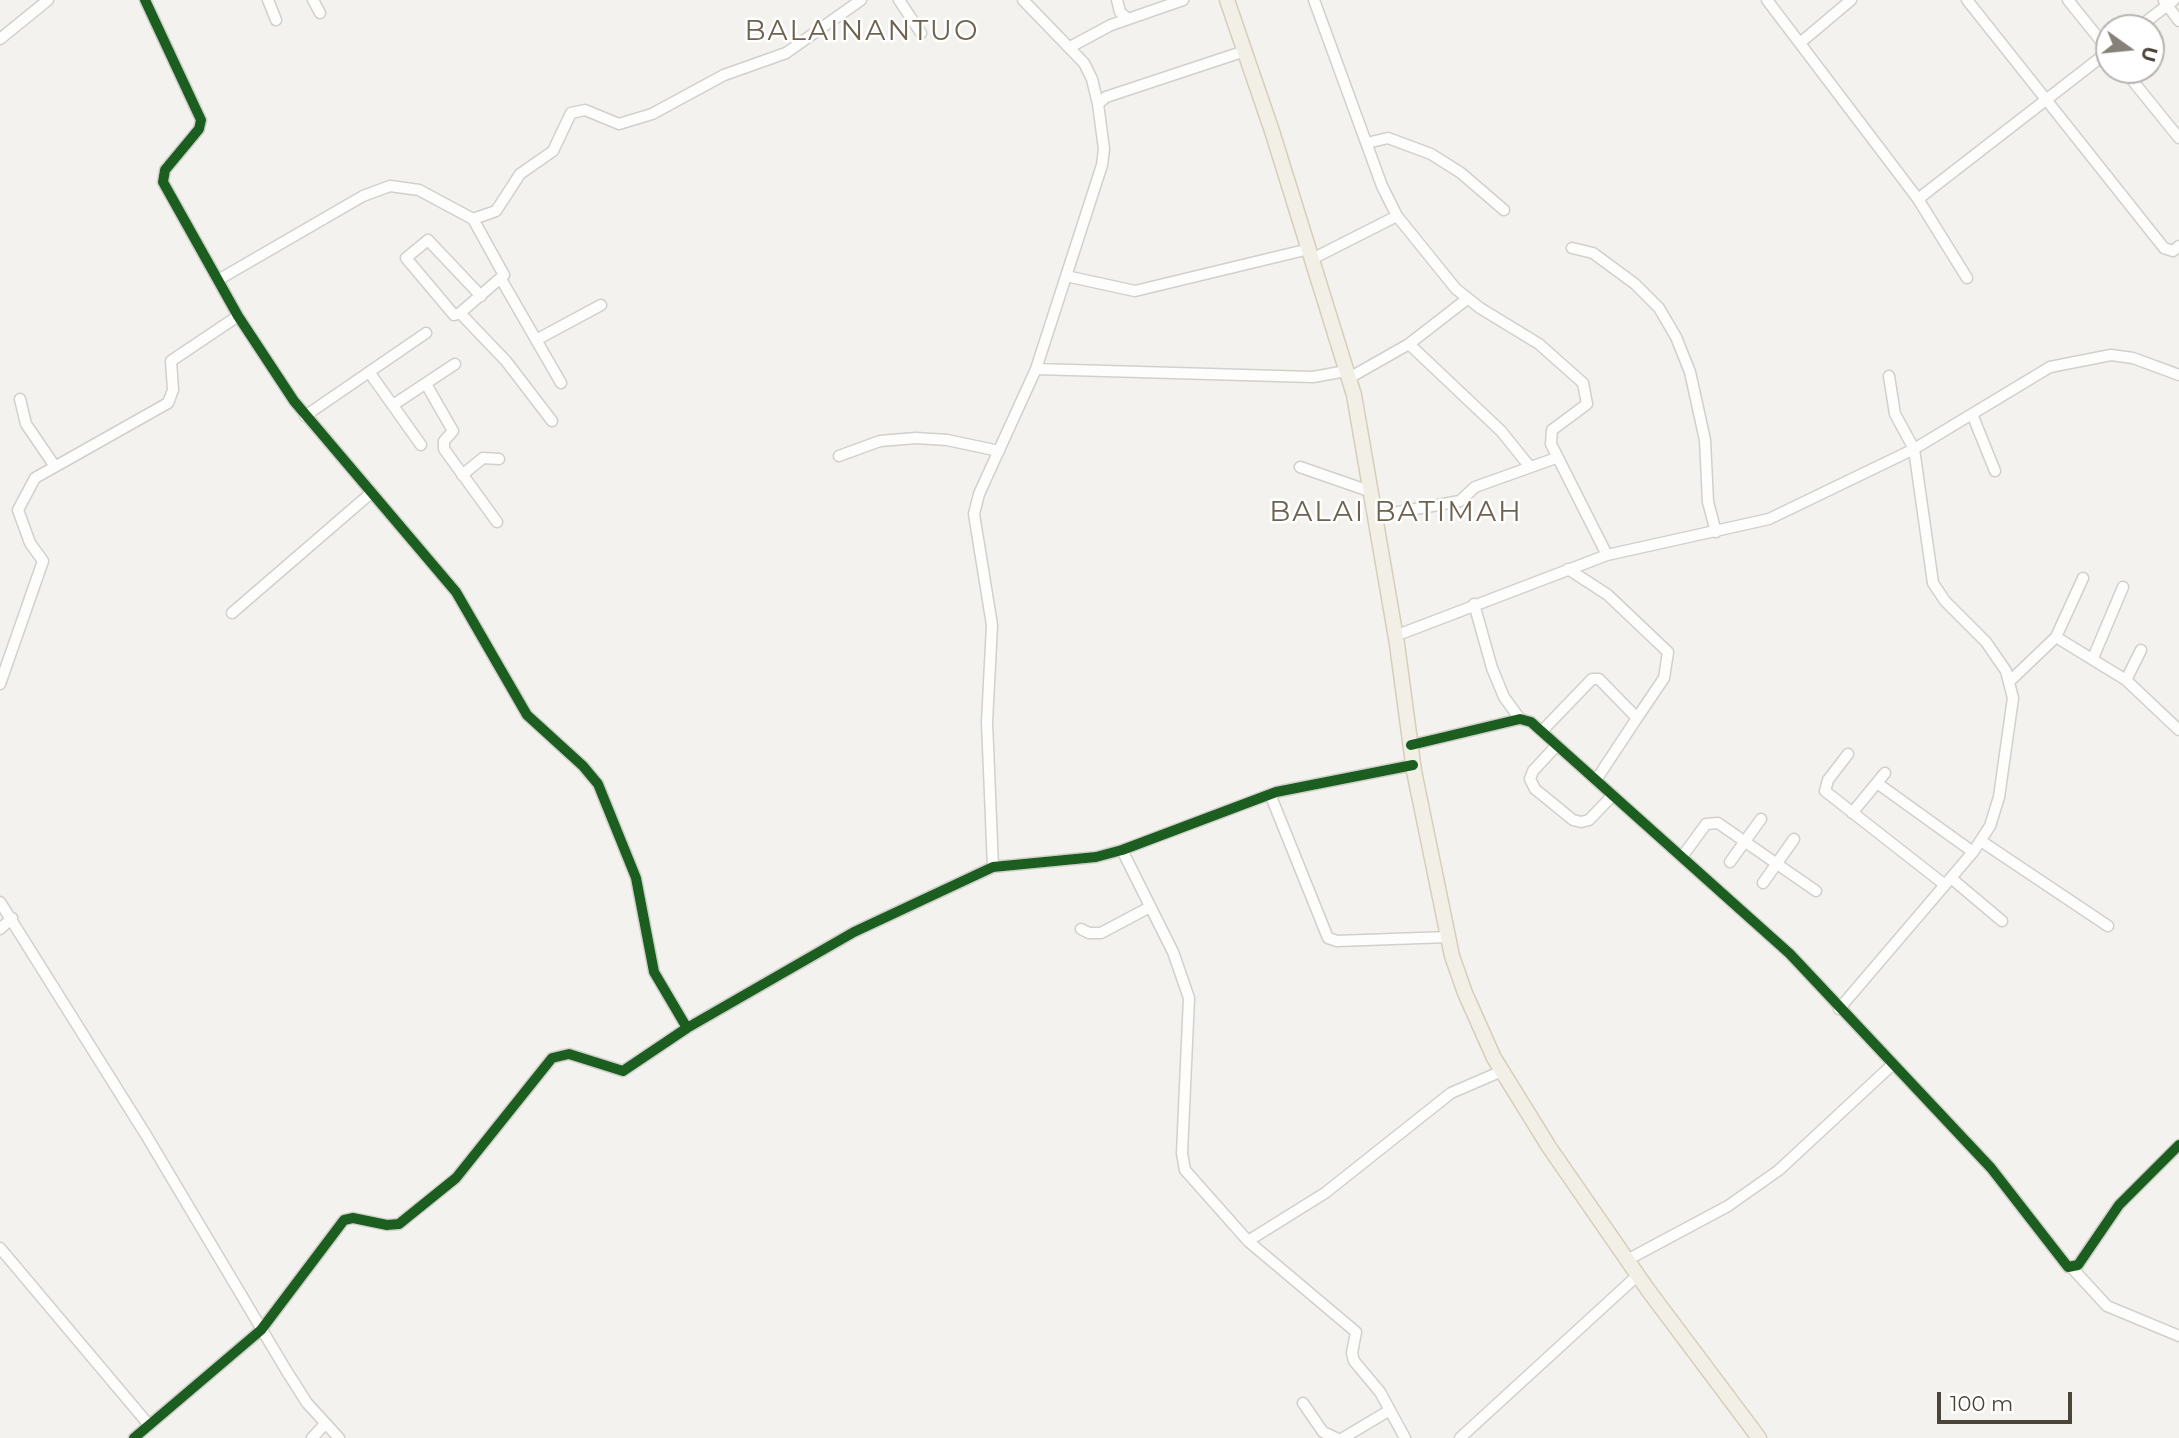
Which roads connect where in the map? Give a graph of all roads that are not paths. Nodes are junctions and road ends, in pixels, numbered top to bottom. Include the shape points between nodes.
1 (48, 0) edge
2 (145, 0) edge
3 (268, 0) edge
4 (313, 0) edge
5 (860, 0) edge
6 (899, 0) edge
7 (1023, 0) edge
8 (1117, 0) edge
9 (1183, 0) edge
10 (1227, 0) edge
11 (1314, 0) edge
12 (1767, 0) edge
13 (1851, 0) edge
14 (2068, 0) edge
15 (1969, 1) edge
16 (2168, 2) edge
17 (320, 13) dead end
18 (2154, 14) edge
19 (1128, 19) junction
20 (276, 20) dead end
21 (2179, 21) edge
22 (921, 33) dead end
23 (2095, 34) edge
24 (0, 39) edge
25 (1800, 43) junction
26 (1070, 47) junction
27 (1245, 51) junction
28 (2095, 62) edge
29 (2135, 84) edge
30 (2046, 99) junction
31 (1098, 104) junction
32 (2179, 138) edge
33 (1367, 144) junction
34 (1917, 200) junction
35 (1504, 210) dead end
36 (1397, 216) junction
37 (473, 219) junction
38 (2179, 246) edge
39 (1572, 248) dead end
40 (1310, 254) junction
41 (1066, 276) junction
42 (1967, 278) dead end
43 (501, 279) junction
44 (218, 280) junction
45 (481, 296) junction
46 (1467, 299) junction
47 (601, 305) dead end
48 (460, 313) junction
49 (238, 316) junction
50 (426, 333) dead end
51 (536, 340) junction
52 (1409, 344) junction
53 (455, 364) dead end
54 (1037, 369) junction
55 (369, 372) junction
56 (1348, 375) junction
57 (2179, 375) edge
58 (1889, 376) dead end
59 (561, 383) dead end
60 (426, 384) junction
61 (20, 399) dead end
62 (393, 405) junction
63 (1972, 414) junction
64 (305, 416) junction
65 (552, 421) dead end
66 (421, 445) dead end
67 (1914, 449) junction
68 (999, 451) junction
69 (839, 456) dead end
70 (1556, 458) junction
71 (499, 459) dead end
72 (54, 466) junction
73 (1300, 467) dead end
74 (1530, 467) junction
75 (1995, 471) dead end
76 (462, 475) junction
77 (1372, 492) junction
78 (371, 493) junction
79 (1376, 516) junction
80 (497, 522) dead end
81 (1716, 532) junction
82 (1607, 555) junction
83 (1568, 569) junction
84 (2082, 578) dead end
85 (2123, 587) dead end
86 (1474, 604) junction
87 (232, 613) dead end
88 (1395, 636) junction
89 (2056, 637) junction
90 (2141, 650) dead end
91 (2093, 658) junction
92 (2011, 680) junction
93 (2126, 680) junction
94 (0, 684) edge
95 (1637, 718) junction
96 (1520, 719) junction
97 (2179, 730) edge
98 (1542, 731) junction
99 (1411, 745) junction
100 (1557, 745) junction
101 (1848, 754) dead end
102 (1413, 765) junction
103 (1885, 773) dead end
104 (1596, 780) junction
105 (1878, 783) junction
106 (1270, 794) junction
107 (1613, 795) junction
108 (1852, 813) junction
109 (1761, 819) dead end
110 (1794, 839) dead end
111 (1982, 841) junction
112 (1745, 842) junction
113 (1122, 850) junction
114 (1973, 852) junction
115 (1682, 856) junction
116 (1730, 862) dead end
117 (1776, 863) junction
118 (993, 867) junction
119 (1948, 881) junction
120 (1762, 883) dead end
121 (1816, 891) dead end
122 (0, 902) edge
123 (1150, 907) junction
124 (12, 918) junction
125 (2002, 921) dead end
126 (2108, 926) dead end
127 (0, 929) edge
128 (1081, 929) dead end
129 (1448, 937) junction
130 (1839, 1009) junction
131 (687, 1028) junction
132 (1892, 1065) junction
133 (1502, 1071) junction
134 (2179, 1145) edge
135 (1248, 1241) junction
136 (0, 1248) edge
137 (1628, 1260) junction
138 (2072, 1268) junction
139 (1638, 1275) junction
140 (261, 1330) junction
141 (2179, 1336) edge
142 (1303, 1404) dead end
143 (1390, 1410) junction
144 (325, 1424) junction
145 (149, 1425) junction
146 (134, 1438) edge
147 (312, 1438) edge
148 (339, 1438) edge
149 (1335, 1438) edge
150 (1343, 1438) edge
151 (1405, 1438) edge
152 (1460, 1438) edge
153 (1759, 1438) edge

1 - 24 street
2 - 44 street via 201,120 200,129 165,170 163,182
3 - 20 street
4 - 17 street
5 - 37 street via 795,48 724,75 663,110 625,124 585,110 571,113 553,151 520,174 499,209
6 - 22 street
7 - 26 street
8 - 19 street
9 - 19 street
10 - 27 main road
11 - 33 street
12 - 25 street
13 - 25 street
14 - 23 street
15 - 30 street
16 - 18 street
16 - 21 street
19 - 26 street
25 - 34 street
26 - 31 street via 1092,79
27 - 31 street via 1105,97
27 - 40 main road
28 - 30 street
29 - 32 street
30 - 34 street
30 - 38 street via 2164,248
31 - 41 street via 1104,156
33 - 35 street via 1388,138 1431,154
33 - 36 street
34 - 42 street
36 - 40 street via 1354,240
36 - 46 street
37 - 43 street via 503,270
37 - 44 street via 419,190 390,186 363,196
39 - 81 street via 1593,253 1635,284 1659,308 1676,337 1690,372 1705,440 1708,502
40 - 41 street via 1135,291
40 - 56 main road
41 - 54 street
43 - 45 street
43 - 51 street
44 - 49 street
45 - 48 street
45 - 48 street via 430,241 422,241 406,261 454,314
46 - 52 street
46 - 70 street via 1539,344 1583,383 1588,398 1585,407 1551,434
47 - 51 street
48 - 65 street via 506,361
49 - 64 street
49 - 72 street via 171,361 173,390 168,403
50 - 55 street
51 - 59 street
52 - 56 street
52 - 74 street via 1501,431
53 - 60 street
54 - 56 street
54 - 68 street
55 - 62 street
55 - 64 street
56 - 77 main road
57 - 63 street via 2123,356 2097,355 2050,367
58 - 67 street via 1895,414
60 - 62 street
60 - 76 street via 452,425 444,449
61 - 72 street via 26,424
62 - 66 street
63 - 67 street
63 - 75 street
64 - 78 street
67 - 81 street via 1769,519
67 - 92 street via 1933,583 1986,642
68 - 69 street via 916,438 880,441
68 - 118 street via 974,513 992,625 987,722
70 - 74 street
70 - 82 street
71 - 76 street via 483,458
72 - 94 street via 38,475 19,506 30,543 43,561
73 - 77 street
74 - 79 street via 1475,486 1460,501
76 - 80 street
77 - 79 main road
78 - 87 street
78 - 131 street via 456,593 518,704 598,784 636,878 654,972
79 - 88 main road
81 - 82 street
82 - 83 street
83 - 86 street
83 - 95 street via 1608,595 1668,652 1664,678
84 - 89 street
85 - 91 street
86 - 88 street
86 - 96 street via 1492,668
88 - 99 main road
89 - 91 street
89 - 92 street
90 - 93 street
91 - 93 street
92 - 111 street via 2013,698 1999,797
93 - 97 street
95 - 98 street via 1596,678
95 - 104 street
96 - 98 street via 1528,719
96 - 99 street
98 - 100 street
99 - 102 main road
100 - 104 street
100 - 107 street via 1533,771 1530,779 1535,789 1581,822
101 - 108 street via 1825,786 1828,795
102 - 106 street
102 - 129 main road
103 - 105 street
104 - 107 street
105 - 108 street
105 - 114 street
106 - 113 street
106 - 129 street via 1328,938
107 - 115 street
108 - 119 street
109 - 112 street
110 - 117 street
111 - 114 street
111 - 126 street
112 - 115 street via 1711,822
112 - 116 street
112 - 117 street
113 - 118 street via 1078,860
113 - 123 street
114 - 119 street
115 - 130 street via 1790,954
117 - 120 street
117 - 121 street
118 - 131 street via 854,932
119 - 125 street
119 - 130 street
122 - 124 street
123 - 128 street via 1101,933
123 - 135 street via 1180,967 1189,998 1183,1164 1189,1177
124 - 127 street
124 - 140 street
129 - 133 main road via 1477,1024
130 - 132 street
131 - 140 street via 623,1072 569,1054 552,1058 465,1170 405,1222 387,1225 344,1220
132 - 137 street via 1779,1170 1728,1206
132 - 138 street via 1991,1168
133 - 135 street via 1451,1093 1319,1198
133 - 137 main road
134 - 138 street via 2119,1205
135 - 143 street via 1356,1332 1352,1357
136 - 145 street
137 - 139 main road
138 - 141 street via 2108,1306
139 - 152 street
139 - 153 main road
140 - 144 street
140 - 145 street
142 - 149 street via 1323,1432
143 - 150 street
143 - 151 street
144 - 147 street
144 - 148 street
145 - 146 street

